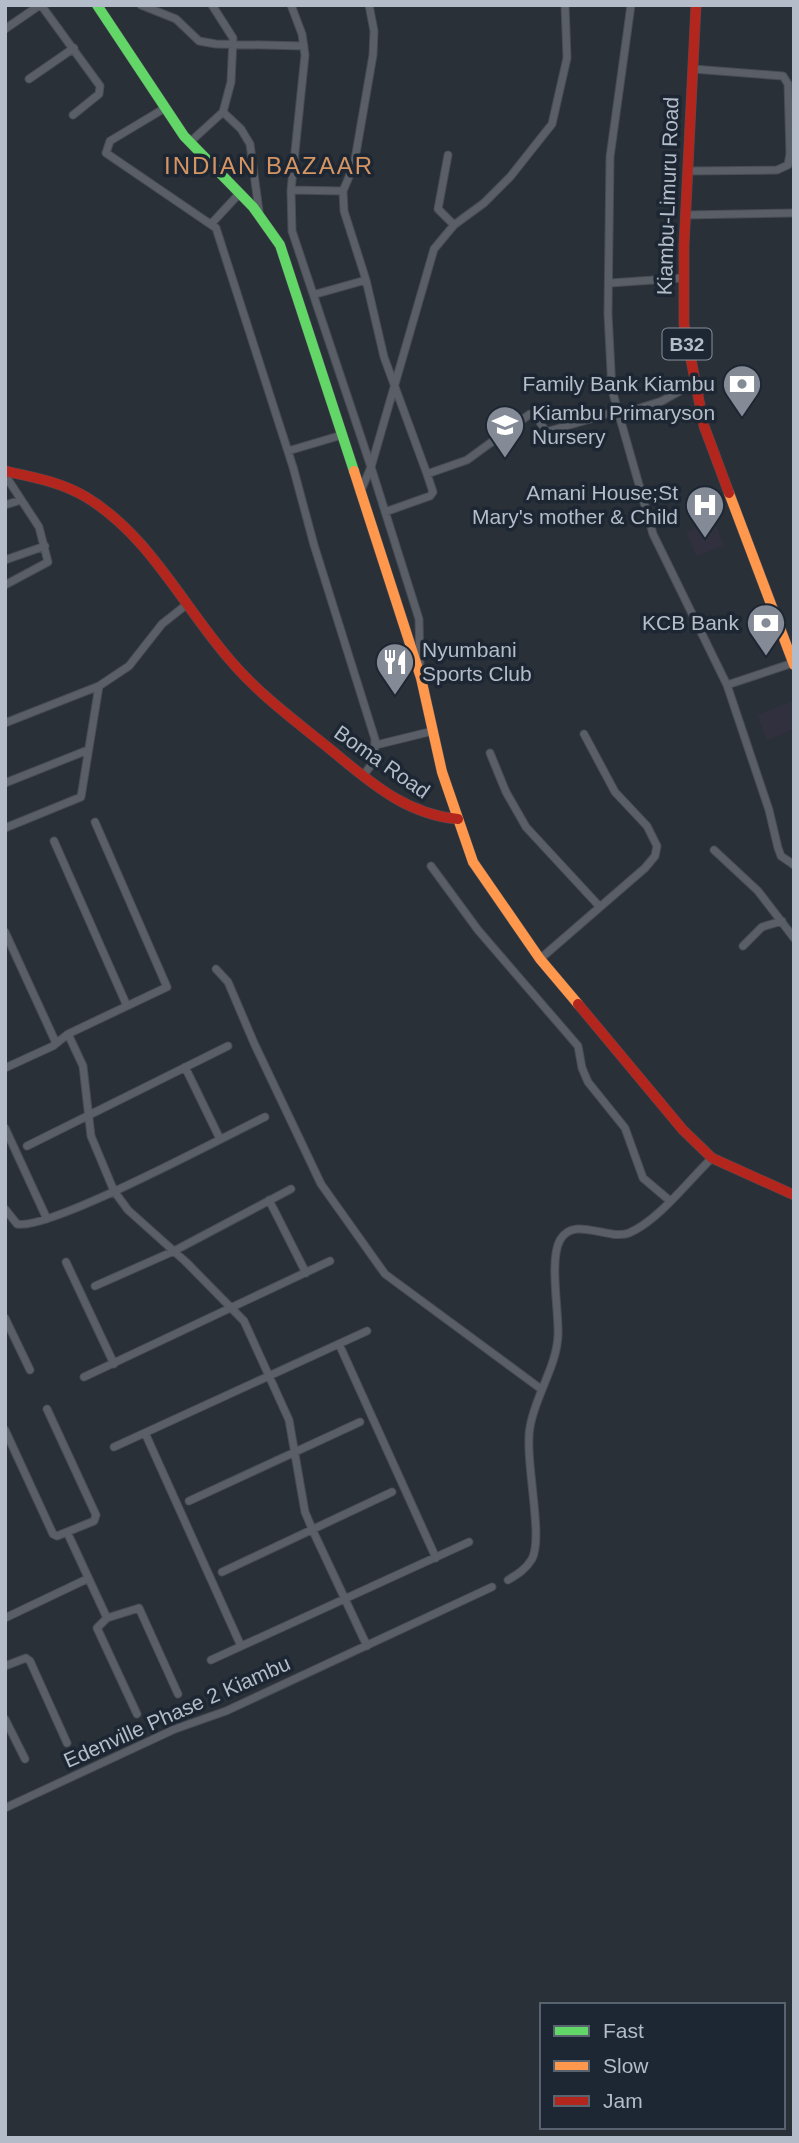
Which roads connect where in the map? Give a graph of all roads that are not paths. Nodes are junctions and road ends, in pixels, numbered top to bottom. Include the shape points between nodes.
1 (41, 5) edge
2 (97, 5) edge
3 (141, 5) edge
4 (212, 5) edge
5 (290, 5) edge
6 (369, 5) edge
7 (565, 5) edge
8 (631, 5) edge
9 (695, 5) edge
10 (5, 29) edge
11 (233, 44) junction
12 (304, 46) junction
13 (74, 48) junction
14 (692, 69) junction
15 (29, 79) dead end
16 (165, 108) junction
17 (223, 112) junction
18 (73, 115) dead end
19 (190, 142) junction
20 (448, 155) dead end
21 (688, 172) junction
22 (291, 190) junction
23 (343, 191) junction
24 (238, 195) junction
25 (259, 211) junction
26 (794, 213) edge
27 (685, 215) junction
28 (212, 223) junction
29 (454, 225) junction
30 (292, 231) junction
31 (277, 237) junction
32 (683, 278) junction
33 (366, 280) junction
34 (610, 283) junction
35 (316, 295) junction
36 (395, 380) junction
37 (694, 383) junction
38 (617, 413) junction
39 (342, 435) junction
40 (288, 451) junction
41 (371, 467) junction
42 (5, 473) edge
43 (427, 474) junction
44 (359, 494) junction
45 (21, 500) junction
46 (5, 505) edge
47 (385, 512) junction
48 (392, 533) junction
49 (374, 539) junction
50 (45, 546) junction
51 (5, 560) edge
52 (5, 585) edge
53 (186, 605) junction
54 (793, 664) edge
55 (421, 678) junction
56 (727, 685) junction
57 (99, 686) junction
58 (5, 723) edge
59 (433, 731) junction
60 (584, 734) dead end
61 (376, 745) junction
62 (88, 750) junction
63 (490, 753) dead end
64 (363, 776) junction
65 (5, 783) edge
66 (458, 819) junction
67 (95, 822) dead end
68 (5, 828) edge
69 (54, 841) dead end
70 (714, 850) dead end
71 (794, 865) edge
72 (431, 866) dead end
73 (600, 907) junction
74 (782, 921) junction
75 (5, 932) edge
76 (794, 938) edge
77 (743, 946) dead end
78 (540, 960) junction
79 (216, 969) dead end
80 (127, 1006) junction
81 (68, 1034) junction
82 (56, 1043) junction
83 (228, 1046) dead end
84 (185, 1067) junction
85 (5, 1068) edge
86 (88, 1115) junction
87 (264, 1117) dead end
88 (5, 1128) edge
89 (220, 1139) junction
90 (27, 1146) dead end
91 (712, 1158) junction
92 (291, 1189) dead end
93 (114, 1191) junction
94 (794, 1195) edge
95 (269, 1199) junction
96 (669, 1200) junction
97 (5, 1209) edge
98 (47, 1219) junction
99 (174, 1251) junction
100 (330, 1261) dead end
101 (66, 1262) dead end
102 (306, 1273) junction
103 (95, 1286) dead end
104 (233, 1309) junction
105 (5, 1318) edge
106 (367, 1331) dead end
107 (339, 1344) junction
108 (114, 1364) junction
109 (30, 1370) dead end
110 (84, 1377) dead end
111 (268, 1378) junction
112 (541, 1388) junction
113 (47, 1409) dead end
114 (360, 1422) dead end
115 (5, 1430) edge
116 (145, 1433) junction
117 (114, 1447) dead end
118 (295, 1452) junction
119 (392, 1492) dead end
120 (189, 1501) dead end
121 (313, 1531) junction
122 (67, 1532) junction
123 (468, 1542) dead end
124 (436, 1558) junction
125 (222, 1572) dead end
126 (87, 1579) junction
127 (508, 1580) dead end
128 (492, 1587) dead end
129 (345, 1601) junction
130 (5, 1618) edge
131 (107, 1618) junction
132 (241, 1646) junction
133 (365, 1647) junction
134 (211, 1660) dead end
135 (5, 1666) edge
136 (178, 1694) dead end
137 (137, 1714) dead end
138 (5, 1719) edge
139 (67, 1743) dead end
140 (25, 1759) dead end
141 (5, 1808) edge

1 - 10 street
1 - 13 street
2 - 16 main road
3 - 11 street via 176,19 199,41
4 - 11 street via 230,28
5 - 12 street
6 - 23 street via 373,55 354,165
7 - 29 street via 567,58 552,124 510,177
8 - 34 street via 610,157
9 - 14 main road, Kiambu-Limuru Road / B32
11 - 12 street
11 - 17 street via 231,82
12 - 22 street
13 - 15 street
13 - 18 street via 100,90
14 - 21 main road, Kiambu-Limuru Road / B32
14 - 21 street via 783,76 788,84 790,154 788,164 777,170
16 - 19 main road
16 - 28 street via 110,141 106,153
17 - 19 street
17 - 25 street via 250,144
19 - 24 main road
20 - 29 street via 438,209
21 - 27 main road, Kiambu-Limuru Road / B32
22 - 23 street
22 - 30 street
23 - 33 street via 344,211
24 - 25 main road
24 - 28 street
25 - 31 main road
26 - 27 street
27 - 32 main road, Kiambu-Limuru Road / B32
28 - 40 street
29 - 36 street via 433,249
30 - 31 street
30 - 35 street
31 - 39 main road
32 - 34 street
32 - 37 main road, Kiambu-Limuru Road / B32 via 684,324
33 - 35 street
33 - 36 street via 384,357
34 - 38 street via 609,361
35 - 41 street
36 - 41 street
36 - 43 street
37 - 38 street via 662,401
37 - 54 main road, Kiambu-Limuru Road / B32 via 704,426
38 - 43 street via 546,432 535,414 530,414 467,460
38 - 56 street via 653,534
39 - 40 street
39 - 44 main road
40 - 61 street
41 - 44 street
41 - 47 street
42 - 45 street
42 - 53 main road, Boma Road via 29,474 98,502 137,539
43 - 47 street via 433,492 430,496
44 - 49 main road
45 - 46 street
45 - 50 street
47 - 48 street
48 - 49 street
48 - 55 street via 420,626
49 - 55 main road
50 - 51 street
50 - 52 street via 47,566
53 - 57 street via 162,624 129,666
53 - 64 main road, Boma Road via 259,692
54 - 56 street
55 - 59 main road
56 - 71 street via 778,848
57 - 58 street
57 - 62 street
59 - 61 street
59 - 66 main road
60 - 73 street via 615,792 647,826 657,846 645,868
61 - 64 street via 374,761
62 - 65 street
62 - 68 street via 81,797
63 - 73 street via 526,827
64 - 66 main road, Boma Road via 419,814
66 - 78 main road via 473,862
67 - 80 street via 167,988
69 - 80 street
70 - 74 street
72 - 96 street via 478,930 578,1046 588,1082 625,1128 643,1178
73 - 78 street
74 - 76 street
74 - 77 street via 762,927
75 - 82 street
78 - 91 main road via 656,1101
79 - 112 street via 228,982 321,1184 385,1274
80 - 81 street
81 - 82 street
81 - 86 street via 83,1066
82 - 85 street
83 - 84 street
84 - 86 street
84 - 89 street
86 - 90 street
86 - 93 street via 91,1136
87 - 89 street
88 - 98 street
89 - 93 street
91 - 94 main road
91 - 96 street
92 - 95 street
93 - 98 street
93 - 99 street via 128,1210
95 - 99 street
95 - 102 street
96 - 112 street via 626,1234 571,1230 558,1243 558,1339
97 - 98 street via 17,1224 33,1225
99 - 103 street
99 - 104 street
100 - 102 street
101 - 108 street
102 - 104 street
104 - 108 street
104 - 111 street via 244,1321
105 - 109 street
106 - 107 street
107 - 111 street
107 - 124 street
108 - 110 street
111 - 116 street
111 - 118 street via 289,1420
112 - 127 street via 528,1443 535,1550 524,1570
113 - 122 street via 97,1518
114 - 118 street
115 - 122 street via 53,1534
116 - 117 street
116 - 132 street
118 - 120 street
118 - 121 street via 305,1512
119 - 121 street
121 - 125 street
121 - 129 street
122 - 126 street
123 - 124 street
124 - 129 street
126 - 130 street
126 - 131 street
128 - 133 street, Edenville Phase 2 Kiambu
129 - 132 street
129 - 133 street
131 - 136 street via 139,1608
131 - 137 street via 97,1628
132 - 134 street
133 - 141 street, Edenville Phase 2 Kiambu
135 - 139 street via 28,1659
138 - 140 street

